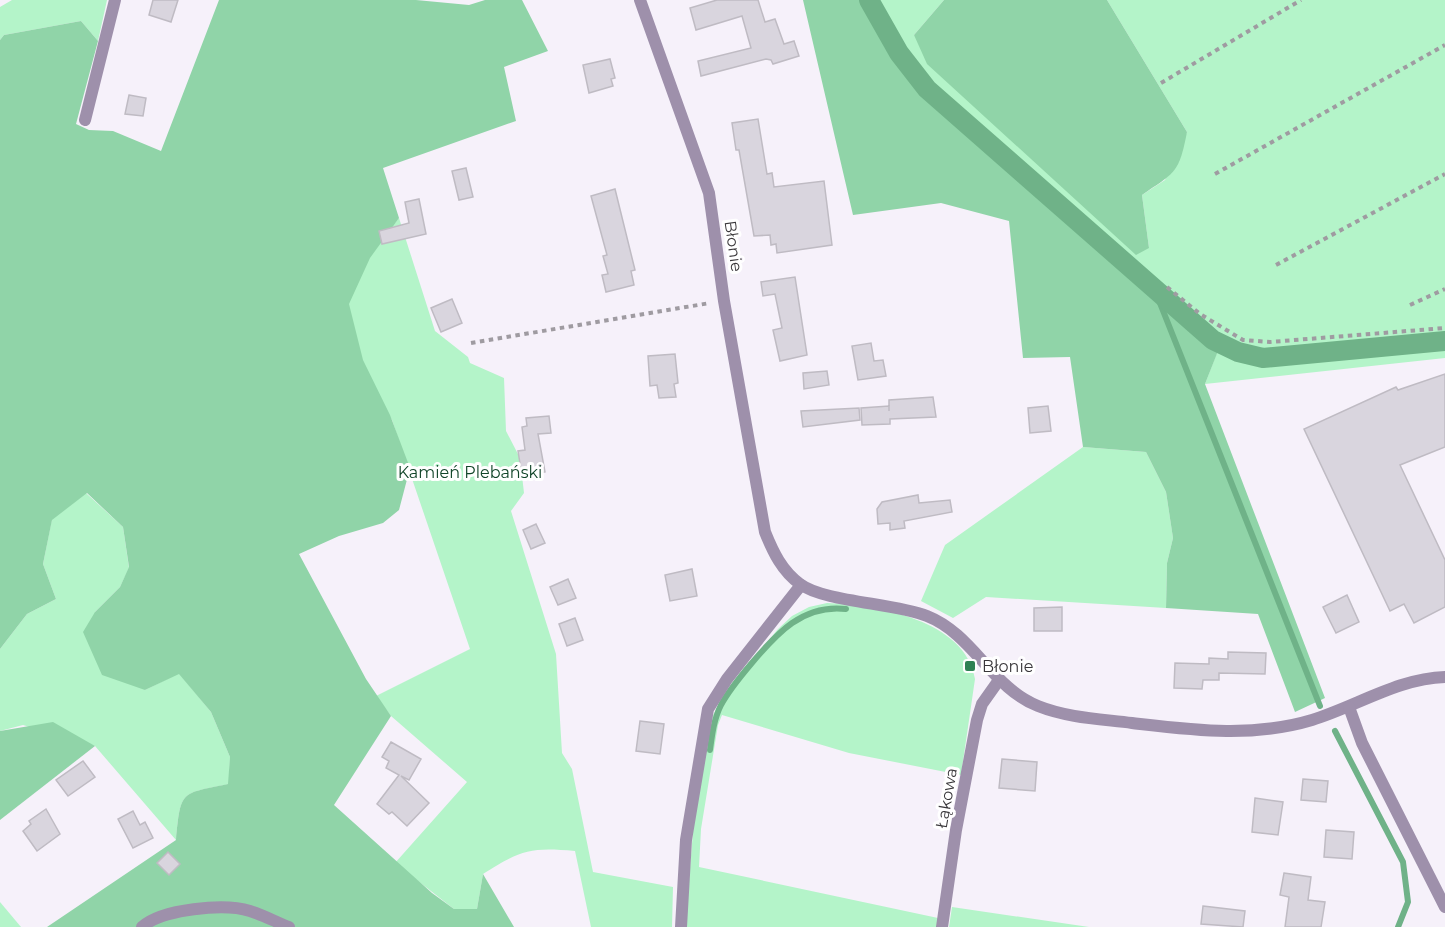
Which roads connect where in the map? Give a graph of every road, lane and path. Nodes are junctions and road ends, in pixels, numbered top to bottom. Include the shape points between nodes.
1 (115, 0) edge
2 (640, 0) edge
3 (1301, 0) edge
4 (1445, 45) edge
5 (1161, 83) dead end
6 (85, 120) dead end
7 (1215, 174) dead end
8 (1445, 174) edge
9 (1276, 265) dead end
10 (1167, 287) dead end
11 (1445, 289) edge
12 (724, 301) junction
13 (1410, 305) dead end
14 (1445, 328) edge
15 (471, 343) dead end
16 (801, 585) junction
17 (1445, 677) edge
18 (999, 681) junction
19 (1348, 707) junction
20 (1445, 907) edge
21 (142, 927) edge
22 (289, 927) edge
23 (681, 927) edge
24 (942, 927) edge

1 - 6 street
2 - 12 street, Błonie via 708,193
3 - 5 path
4 - 7 path
8 - 9 path
10 - 14 path via 1200,314 1243,340 1270,342
11 - 13 path
12 - 15 path
12 - 16 street, Błonie via 765,532 778,562
16 - 18 street via 927,615 955,633
16 - 23 street via 708,709 686,840
17 - 19 street via 1406,684
18 - 19 street via 1036,706 1055,712 1213,732 1283,728
18 - 24 street, Łąkowa via 982,704 977,720
19 - 20 street via 1362,743
21 - 22 street via 185,909 248,910

